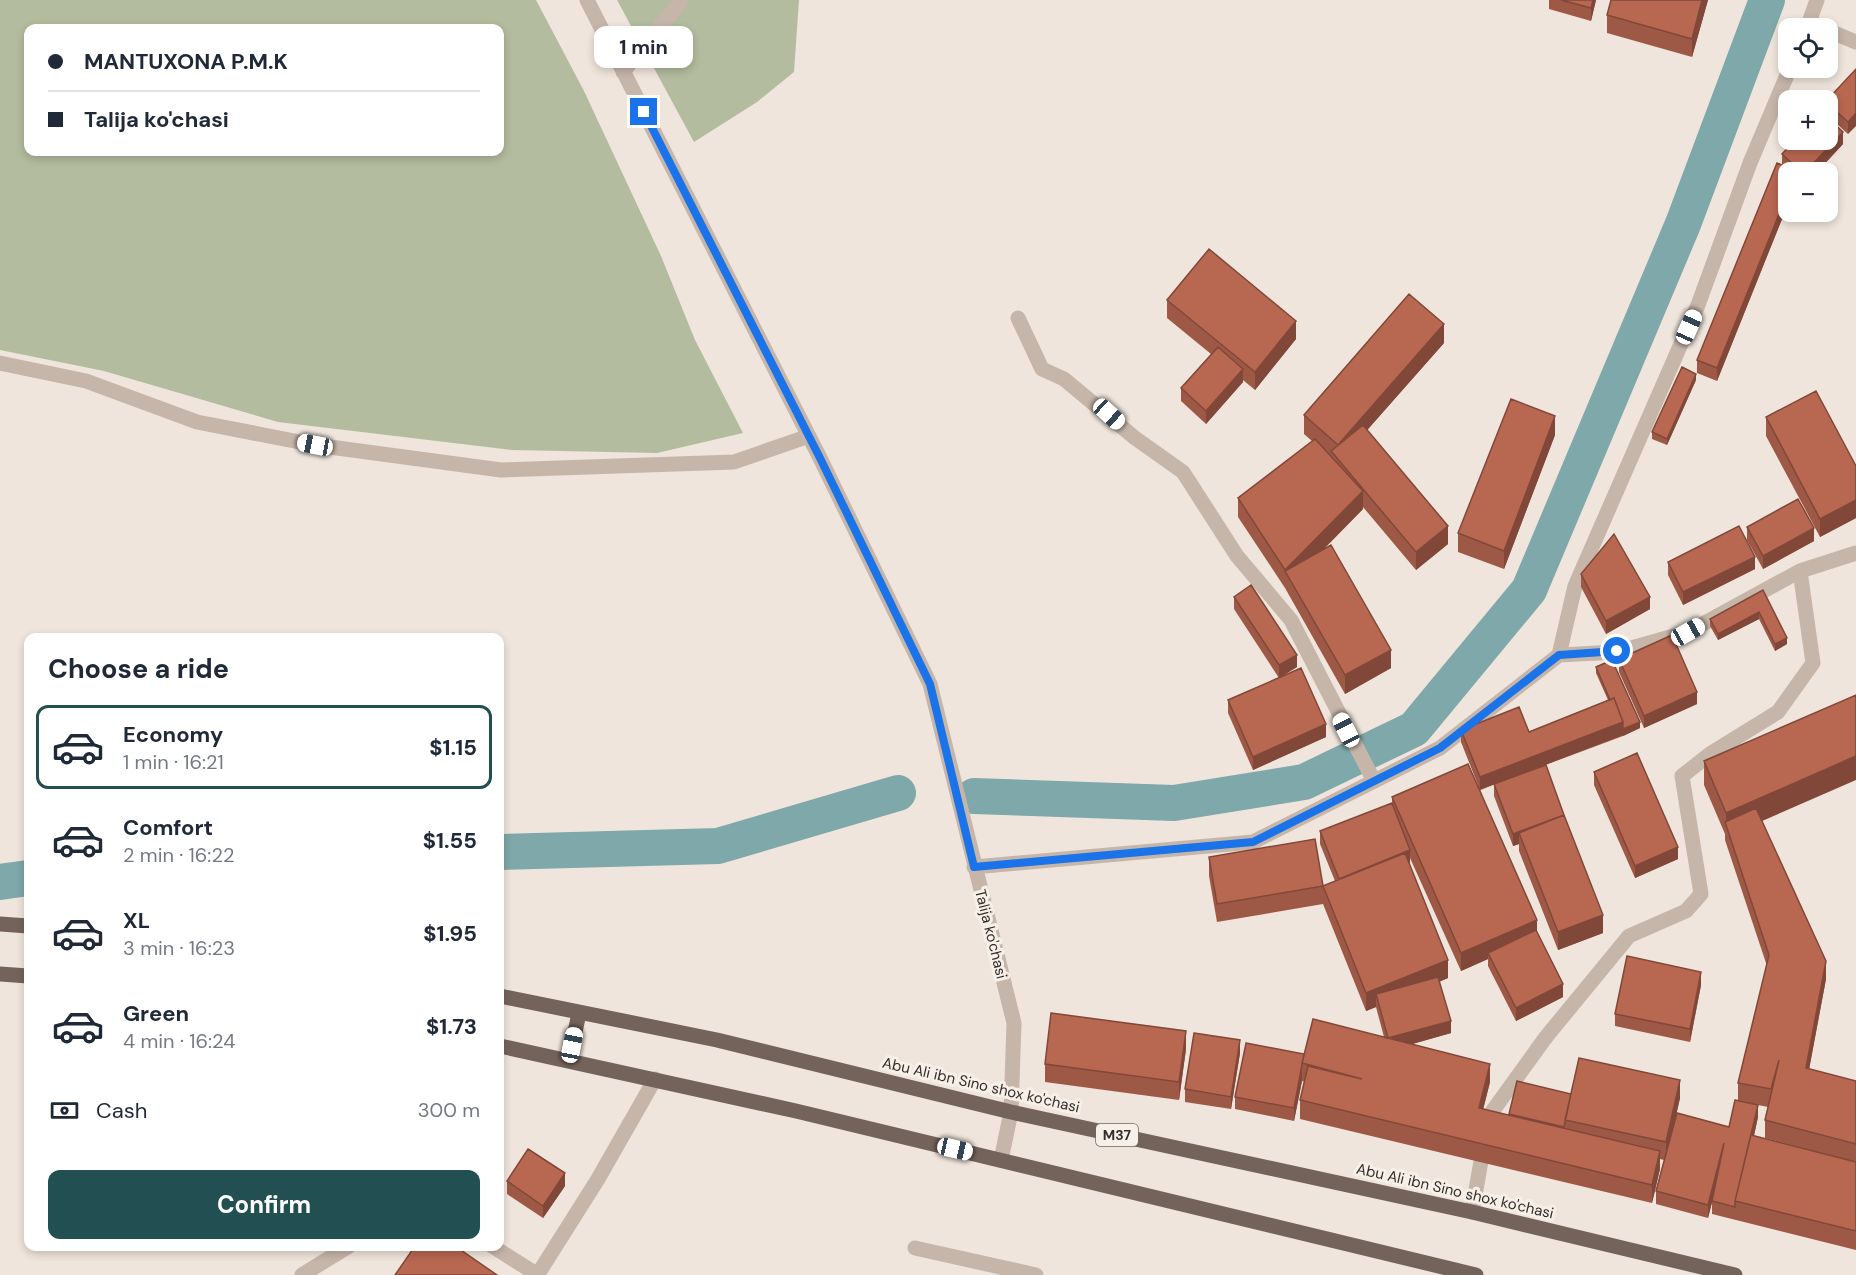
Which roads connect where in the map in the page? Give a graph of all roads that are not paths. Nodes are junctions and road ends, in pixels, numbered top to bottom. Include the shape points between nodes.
1 (587, 0) edge
2 (682, 0) edge
3 (1817, 0) edge
4 (1814, 18) edge
5 (1838, 35) edge
6 (1856, 42) edge
7 (623, 72) junction
8 (1786, 78) edge
9 (1018, 318) dead end
10 (0, 363) edge
11 (809, 436) junction
12 (1856, 553) edge
13 (1800, 571) junction
14 (1559, 655) junction
15 (1374, 781) junction
16 (974, 867) junction
17 (0, 924) edge
18 (24, 926) edge
19 (0, 974) edge
20 (24, 976) edge
21 (504, 997) edge
22 (579, 1013) junction
23 (504, 1048) edge
24 (569, 1061) junction
25 (655, 1079) junction
26 (1011, 1112) junction
27 (1001, 1160) junction
28 (1472, 1212) junction
29 (915, 1248) dead end
30 (341, 1251) edge
31 (500, 1251) edge
32 (302, 1275) edge
33 (538, 1275) edge
34 (1036, 1275) edge
35 (1476, 1275) edge
36 (1735, 1275) edge

1 - 7 street, Talija ko'chasi
2 - 7 street
3 - 4 street
5 - 6 street
7 - 11 street, Talija ko'chasi
8 - 14 street via 1698,305 1575,586
9 - 15 street via 1042,369 1064,379 1183,472 1237,556 1291,620
10 - 11 street via 86,381 197,422 315,445 501,470 734,462
11 - 16 street, Talija ko'chasi via 930,684
12 - 13 street
13 - 14 street via 1688,632 1617,651
13 - 28 street via 1813,663 1778,712 1682,776 1701,894 1686,911 1629,936 1546,1037 1489,1116
14 - 15 street via 1440,748
15 - 16 street via 1253,842
16 - 26 street, Talija ko'chasi via 1014,1023
17 - 18 main road
19 - 20 main road
21 - 22 main road, Abu Ali ibn Sino shox ko'chasi / M37
22 - 24 main road
22 - 26 main road, Abu Ali ibn Sino shox ko'chasi / M37 via 764,1050
23 - 24 main road
24 - 25 main road
25 - 27 main road
25 - 33 street
26 - 27 street, Talija ko'chasi
26 - 28 main road, Abu Ali ibn Sino shox ko'chasi / M37
27 - 35 main road
28 - 36 main road, Abu Ali ibn Sino shox ko'chasi / M37
29 - 34 street
30 - 32 street
31 - 33 street

